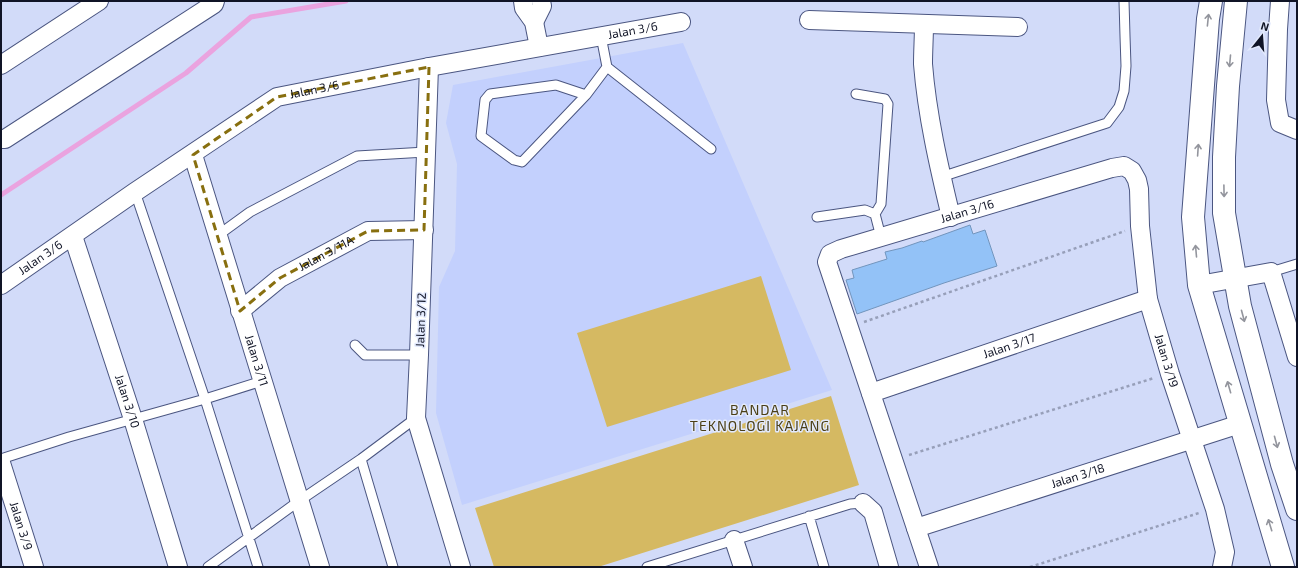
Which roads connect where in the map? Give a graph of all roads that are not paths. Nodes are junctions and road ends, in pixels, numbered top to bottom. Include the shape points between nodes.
1 (99, 1) edge
2 (215, 1) edge
3 (1124, 1) edge
4 (1210, 1) edge
5 (1236, 1) edge
6 (1280, 1) edge
7 (541, 3) edge
8 (527, 10) edge
9 (809, 20) dead end
10 (681, 22) dead end
11 (924, 24) junction
12 (1018, 27) dead end
13 (601, 36) junction
14 (539, 47) junction
15 (1, 65) edge
16 (429, 67) junction
17 (607, 67) junction
18 (856, 94) dead end
19 (586, 95) junction
20 (1297, 130) edge
21 (1, 139) edge
22 (711, 149) dead end
23 (426, 152) junction
24 (192, 155) junction
25 (1112, 168) joint
26 (941, 177) junction
27 (136, 192) junction
28 (875, 214) junction
29 (817, 217) dead end
30 (951, 217) junction
31 (424, 230) junction
32 (74, 236) junction
33 (217, 236) junction
34 (881, 237) junction
35 (1297, 264) edge
36 (1271, 272) junction
37 (1235, 278) junction
38 (1, 285) edge
39 (1199, 285) junction
40 (1148, 299) junction
41 (240, 312) junction
42 (355, 345) dead end
43 (419, 355) junction
44 (1297, 357) edge
45 (262, 381) junction
46 (871, 392) junction
47 (205, 399) junction
48 (416, 418) junction
49 (133, 419) junction
50 (1240, 424) junction
51 (1191, 441) junction
52 (361, 458) junction
53 (1, 459) edge
54 (1, 463) edge
55 (1290, 472) edge
56 (5, 491) edge
57 (299, 501) junction
58 (863, 503) joint
59 (1297, 509) edge
60 (810, 516) junction
61 (916, 528) junction
62 (249, 538) junction
63 (734, 540) junction
64 (674, 563) edge
65 (1282, 566) edge
66 (34, 567) edge
67 (178, 567) edge
68 (208, 567) edge
69 (258, 567) edge
70 (320, 567) edge
71 (393, 567) edge
72 (461, 567) edge
73 (647, 567) edge
74 (743, 567) edge
75 (824, 567) edge
76 (890, 567) edge
77 (929, 567) edge
78 (1222, 567) edge

1 - 15 street
2 - 21 street via 208,8 5,139
3 - 26 lane via 1124,91 1119,107 1107,123
39 -> 4 street via 1193,217
5 -> 37 street via 1224,157 1224,213
6 - 20 street via 1276,100 1280,122
7 - 8 street
8 - 14 street
9 - 11 street
10 - 13 street, Jalan 3/6
11 - 12 street
11 - 26 street via 923,62 926,90
13 - 14 street, Jalan 3/6
13 - 17 lane
14 - 16 street, Jalan 3/6
16 - 23 street, Jalan 3/12
16 - 24 street, Jalan 3/6 via 277,97
17 - 19 lane
17 - 22 lane
18 - 28 lane via 884,99 888,104 881,204
19 - 19 lane via 556,85 490,94 485,100 481,136 514,160 522,162
23 - 31 street, Jalan 3/12
23 - 33 lane via 357,156 250,212
24 - 27 street, Jalan 3/6
24 - 33 street, Jalan 3/11
25 - 30 street, Jalan 3/16
25 - 40 street, Jalan 3/19 via 1124,166 1132,171 1137,180
26 - 30 street
27 - 32 street, Jalan 3/6
27 - 47 lane
28 - 29 lane via 865,210
28 - 34 lane
30 - 34 street, Jalan 3/16
31 - 41 street, Jalan 3/11A via 368,231 280,278
31 - 43 street, Jalan 3/12
32 - 38 street, Jalan 3/6
32 - 49 street, Jalan 3/10
33 - 41 street, Jalan 3/11
34 - 46 street, Jalan 3/16 via 830,254 827,262
35 - 36 lane
36 - 37 street
36 - 44 street
37 - 39 street
37 -> 55 street via 1240,306
50 -> 39 street
40 - 46 street, Jalan 3/17
40 - 51 street, Jalan 3/19
41 - 45 street, Jalan 3/11
42 - 43 lane via 365,355
43 - 48 street, Jalan 3/12
45 - 47 lane
45 - 57 street, Jalan 3/11
46 - 61 street
47 - 49 lane
47 - 62 lane
48 - 52 lane
48 - 72 street, Jalan 3/12
49 - 53 lane
49 - 67 street, Jalan 3/10
50 - 51 street, Jalan 3/18
65 -> 50 street
51 - 61 street, Jalan 3/18
51 - 78 street, Jalan 3/19 via 1215,509 1225,552
52 - 57 lane
52 - 71 lane
54 - 56 street, Jalan 3/9
55 - 59 street
56 - 66 street, Jalan 3/9
57 - 62 lane
57 - 70 street, Jalan 3/11
58 - 60 lane via 850,504
58 - 76 street via 873,512
60 - 63 lane
60 - 75 lane
61 - 77 street
62 - 68 lane
62 - 69 lane
63 - 64 lane
63 - 74 street
64 - 73 lane

